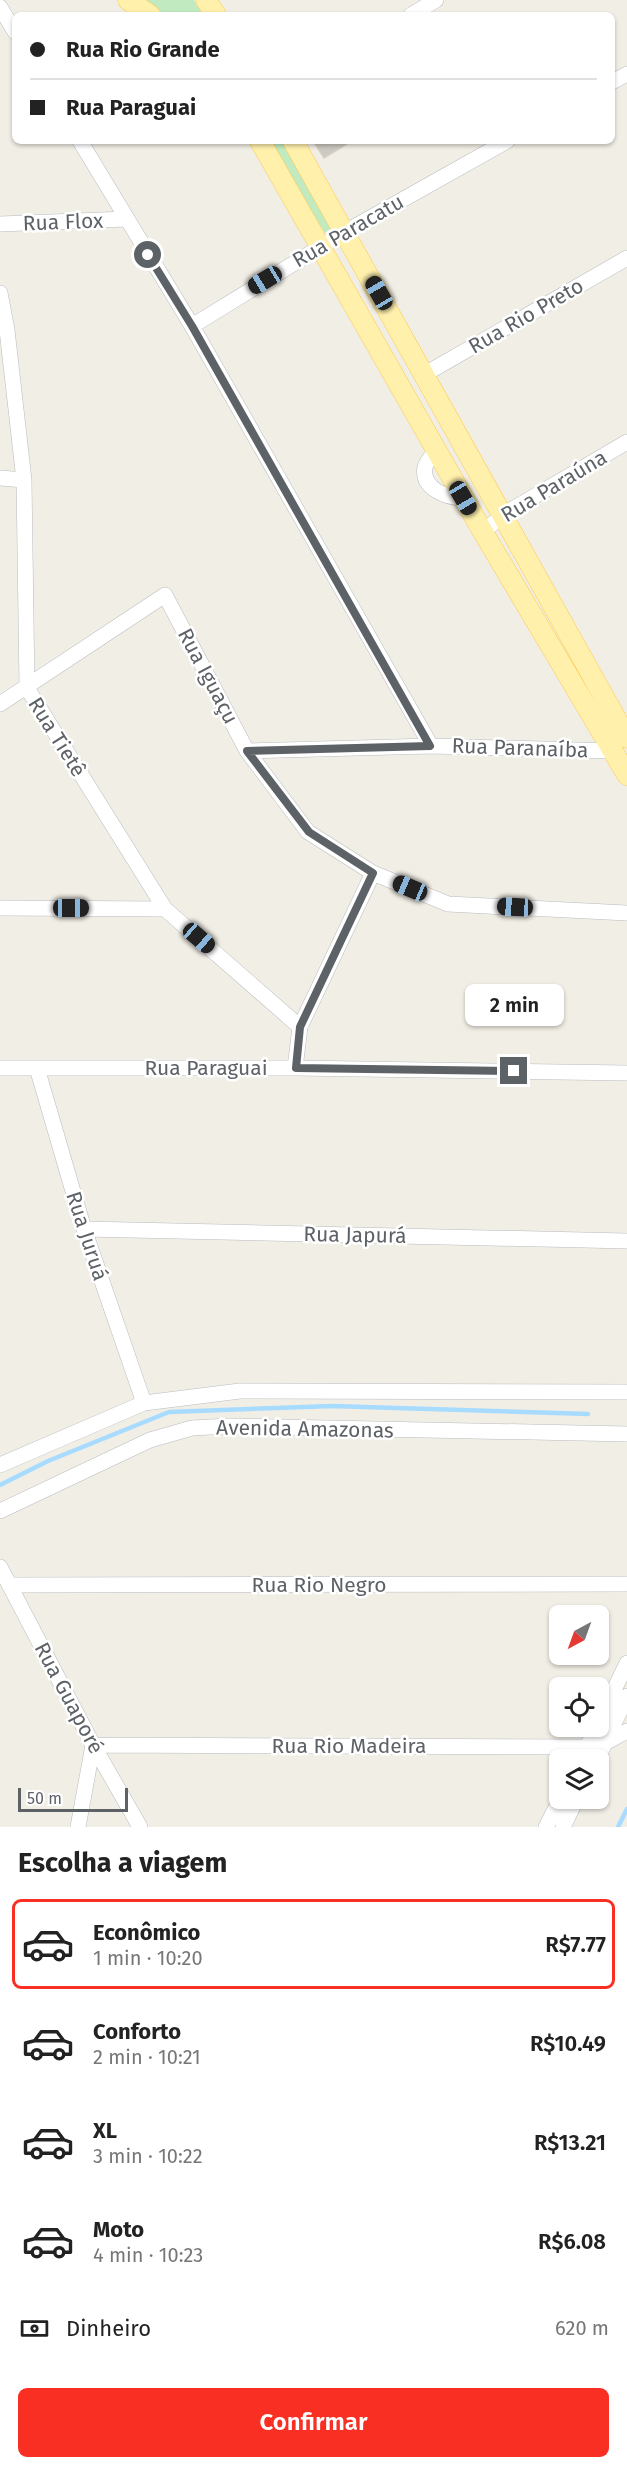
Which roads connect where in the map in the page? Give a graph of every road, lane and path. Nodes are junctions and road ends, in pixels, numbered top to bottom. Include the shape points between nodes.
1 (436, 0) edge
2 (131, 1) edge
3 (0, 7) edge
4 (146, 12) edge
5 (416, 12) edge
6 (12, 27) edge
7 (82, 144) edge
8 (262, 144) edge
9 (295, 144) edge
10 (502, 144) edge
11 (126, 219) junction
12 (0, 224) edge
13 (345, 232) junction
14 (321, 246) junction
15 (627, 258) edge
16 (0, 293) edge
17 (192, 326) junction
18 (425, 374) junction
19 (627, 442) edge
20 (0, 478) edge
21 (24, 480) junction
22 (504, 514) junction
23 (483, 532) junction
24 (27, 688) junction
25 (0, 704) edge
26 (627, 738) edge
27 (430, 746) junction
28 (247, 751) junction
29 (612, 752) junction
30 (627, 775) edge
31 (373, 873) junction
32 (0, 908) edge
33 (165, 909) junction
34 (627, 913) edge
35 (300, 1027) junction
36 (0, 1068) edge
37 (37, 1068) junction
38 (296, 1068) junction
39 (627, 1073) edge
40 (84, 1228) junction
41 (627, 1241) edge
42 (627, 1392) edge
43 (144, 1403) junction
44 (627, 1434) edge
45 (0, 1465) edge
46 (0, 1511) edge
47 (0, 1567) edge
48 (627, 1584) edge
49 (11, 1585) junction
50 (627, 1663) edge
51 (627, 1696) edge
52 (609, 1701) edge
53 (627, 1731) edge
54 (605, 1743) junction
55 (93, 1745) junction
56 (592, 1749) edge
57 (602, 1749) edge
58 (549, 1752) edge
59 (555, 1809) edge
60 (572, 1809) edge
61 (78, 1827) edge
62 (140, 1827) edge
63 (546, 1827) edge
64 (563, 1827) edge

1 - 5 street
2 - 4 main road
3 - 6 street
7 - 11 street
8 - 14 main road
9 - 13 main road
10 - 13 street, Rua Paracatu
11 - 12 street, Rua Flox
11 - 17 street
13 - 14 street, Rua Paracatu
13 - 18 main road
14 - 17 street, Rua Paracatu
14 - 23 main road
15 - 18 street, Rua Rio Preto
16 - 21 street, Rua Tietê
17 - 27 street
18 - 22 main road
19 - 22 street, Rua Paraúna
20 - 21 street
21 - 24 street, Rua Tietê
22 - 23 street, Rua Paraúna
22 - 26 main road
23 - 29 main road
24 - 25 street
24 - 28 street, Rua Iguaçu via 165,595
24 - 33 street, Rua Tietê
27 - 28 street, Rua Paranaíba
27 - 29 street, Rua Paranaíba
28 - 31 street, Rua Iguaçu via 309,832
29 - 30 main road
31 - 34 street, Rua Iguaçu via 448,904
31 - 35 street
32 - 33 street
33 - 35 street, Rua Tietê
35 - 38 street
36 - 37 street, Rua Paraguai
37 - 38 street, Rua Paraguai
37 - 40 street, Rua Juruá
38 - 39 street, Rua Paraguai
40 - 41 street, Rua Japurá
40 - 43 street, Rua Juruá
42 - 43 street, Avenida Amazonas via 240,1391
43 - 45 street, Avenida Amazonas
44 - 46 street, Avenida Amazonas via 192,1428 150,1440
47 - 49 street, Rua Guaporé
48 - 49 street, Rua Rio Negro
49 - 55 street, Rua Guaporé
50 - 52 street
51 - 54 street
53 - 54 street, Rua Rio Madeira
54 - 56 street, Rua Rio Madeira
54 - 57 street
55 - 58 street, Rua Rio Madeira
55 - 61 street
55 - 62 street, Rua Guaporé
59 - 63 street
60 - 64 street

